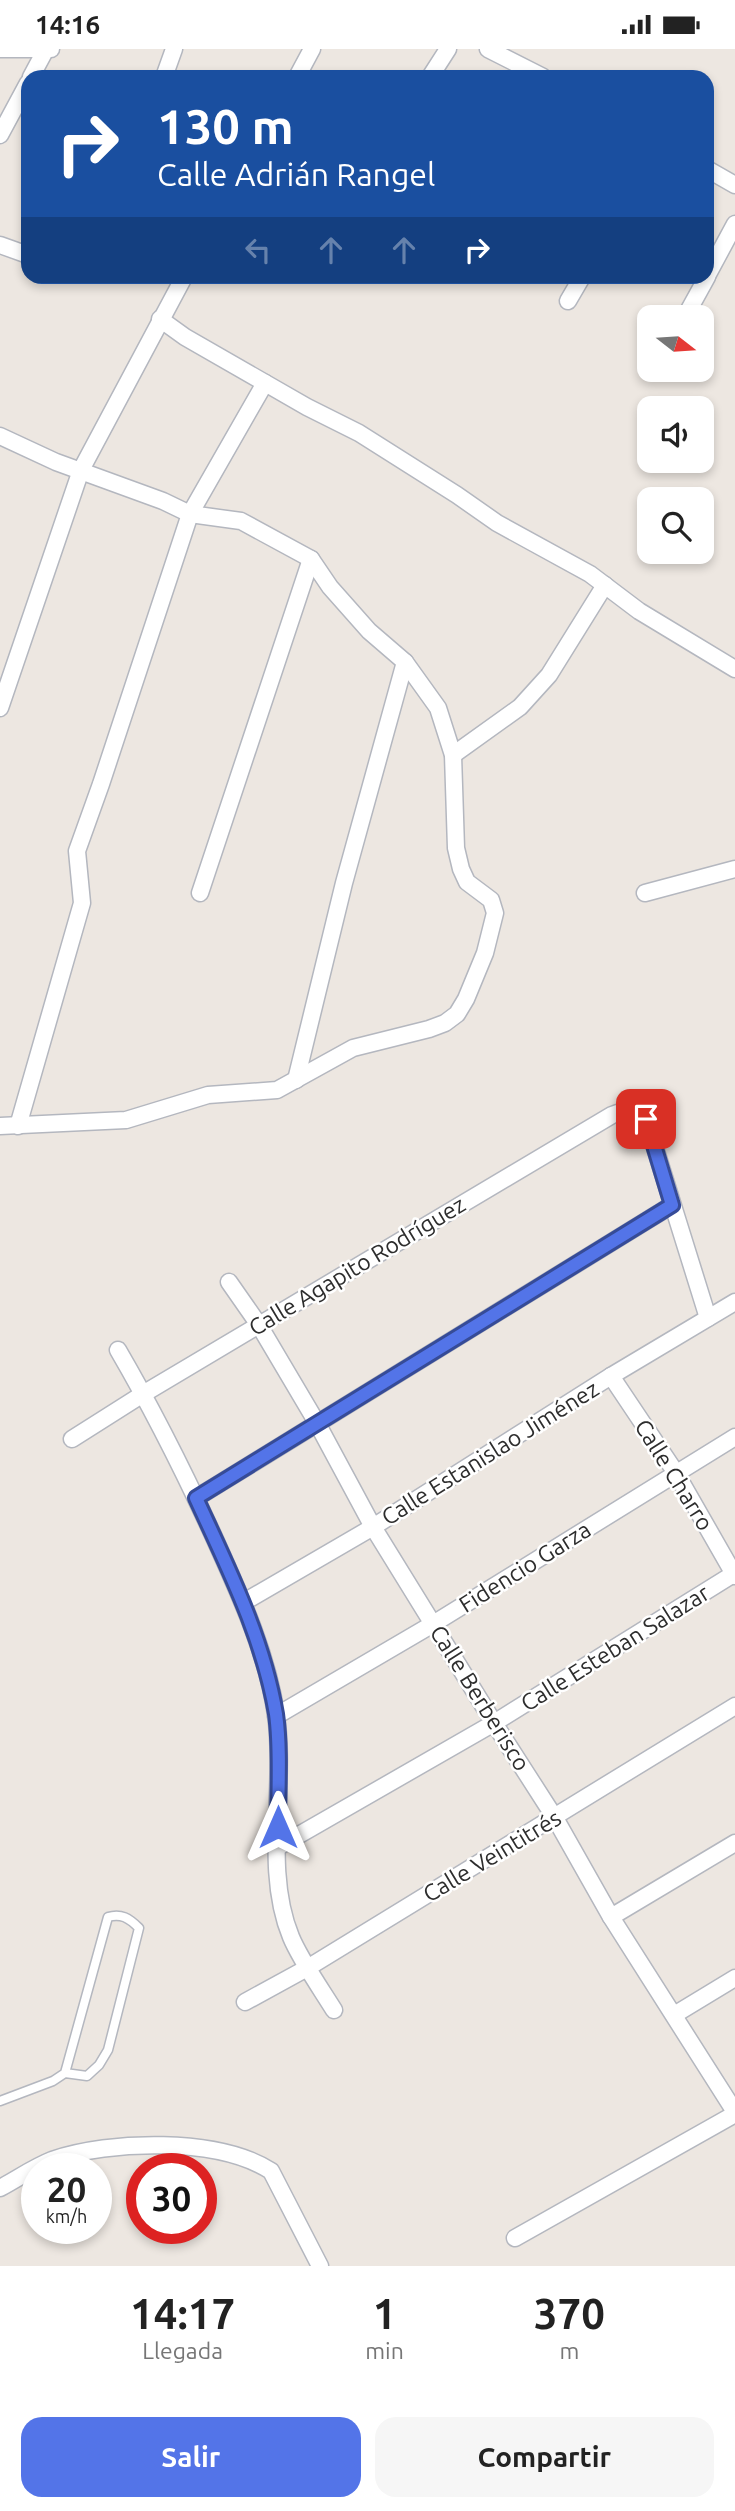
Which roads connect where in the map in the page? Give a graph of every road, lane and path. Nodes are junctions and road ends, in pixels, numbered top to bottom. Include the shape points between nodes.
1 (0, 49) edge
2 (49, 49) edge
3 (174, 49) edge
4 (312, 49) edge
5 (448, 49) edge
6 (488, 49) edge
7 (36, 70) edge
8 (167, 70) edge
9 (301, 70) edge
10 (434, 70) edge
11 (529, 70) edge
12 (21, 96) edge
13 (0, 135) edge
14 (714, 173) edge
15 (735, 185) edge
16 (735, 224) edge
17 (0, 245) edge
18 (21, 252) edge
19 (714, 263) edge
20 (180, 284) edge
21 (578, 284) edge
22 (703, 284) edge
23 (568, 301) dead end
24 (691, 305) edge
25 (160, 319) junction
26 (265, 383) junction
27 (0, 436) edge
28 (81, 470) junction
29 (190, 514) junction
30 (311, 559) junction
31 (604, 585) junction
32 (405, 662) junction
33 (735, 669) edge
34 (0, 708) edge
35 (453, 755) junction
36 (735, 869) edge
37 (200, 893) dead end
38 (645, 893) dead end
39 (296, 1080) junction
40 (0, 1126) edge
41 (18, 1126) junction
42 (672, 1205) junction
43 (229, 1282) dead end
44 (735, 1302) edge
45 (708, 1318) junction
46 (258, 1325) junction
47 (118, 1350) dead end
48 (611, 1376) junction
49 (143, 1394) junction
50 (317, 1423) junction
51 (735, 1437) edge
52 (72, 1439) dead end
53 (676, 1473) junction
54 (196, 1498) junction
55 (373, 1527) junction
56 (735, 1574) edge
57 (244, 1602) junction
58 (433, 1624) junction
59 (735, 1706) edge
60 (276, 1716) junction
61 (494, 1723) junction
62 (555, 1818) junction
63 (735, 1843) edge
64 (278, 1847) junction
65 (611, 1917) junction
66 (309, 1967) junction
67 (735, 1978) edge
68 (245, 2002) dead end
69 (334, 2010) dead end
70 (674, 2015) junction
71 (65, 2073) junction
72 (0, 2101) edge
73 (735, 2113) edge
74 (0, 2188) edge
75 (515, 2238) dead end
76 (320, 2266) edge

1 - 2 street
2 - 7 street
3 - 8 street
4 - 9 street
5 - 10 street
6 - 11 street
12 - 13 street
14 - 15 street
16 - 19 street
17 - 18 street
20 - 25 street
21 - 23 street
22 - 24 street
25 - 26 street
25 - 28 street
26 - 29 street
26 - 31 street via 359,433 497,523
27 - 28 street
28 - 29 street
28 - 34 street
29 - 30 street via 242,521
29 - 41 street via 77,851 82,903
30 - 32 street via 369,631
30 - 37 street
31 - 33 street
31 - 35 street via 549,675 520,707
32 - 35 street via 438,708
32 - 39 street
35 - 39 street via 456,848 461,869 467,882 491,900 495,913 466,999 445,1023 353,1048
36 - 38 street
39 - 41 street via 277,1090 208,1095 126,1120
40 - 41 street
42 - 45 street
42 - 46 street, Calle Agapito Rodríguez via 646,1119 631,1110 612,1115
42 - 50 street
43 - 46 street, Calle Berberisco
44 - 45 street, Calle Estanislao Jiménez
45 - 48 street, Calle Estanislao Jiménez
46 - 49 street, Calle Agapito Rodríguez
46 - 50 street, Calle Berberisco
47 - 49 street
48 - 53 street, Calle Charro
48 - 55 street, Calle Estanislao Jiménez
49 - 52 street, Calle Agapito Rodríguez
49 - 54 street
50 - 54 street
50 - 55 street, Calle Berberisco
51 - 53 street, Fidencio Garza
53 - 56 street, Calle Charro
53 - 58 street, Fidencio Garza
54 - 57 street
55 - 57 street, Calle Estanislao Jiménez
55 - 58 street, Calle Berberisco
56 - 61 street, Calle Esteban Salazar
57 - 60 street
58 - 60 street, Fidencio Garza
58 - 61 street, Calle Berberisco
59 - 62 street, Calle Veintitrés
60 - 64 street
61 - 62 street, Calle Berberisco
61 - 64 street, Calle Esteban Salazar
62 - 65 street, Calle Berberisco
62 - 66 street, Calle Veintitrés
63 - 65 street
64 - 66 street via 283,1912 291,1938
65 - 70 street, Calle Berberisco
66 - 68 street, Calle Veintitrés
66 - 69 street
67 - 70 street
70 - 73 street, Calle Berberisco
71 - 71 lane via 108,1917 131,1919 139,1928 108,2050 87,2076
71 - 72 lane
73 - 75 street
74 - 76 street via 50,2161 89,2151 152,2144 215,2151 271,2171

